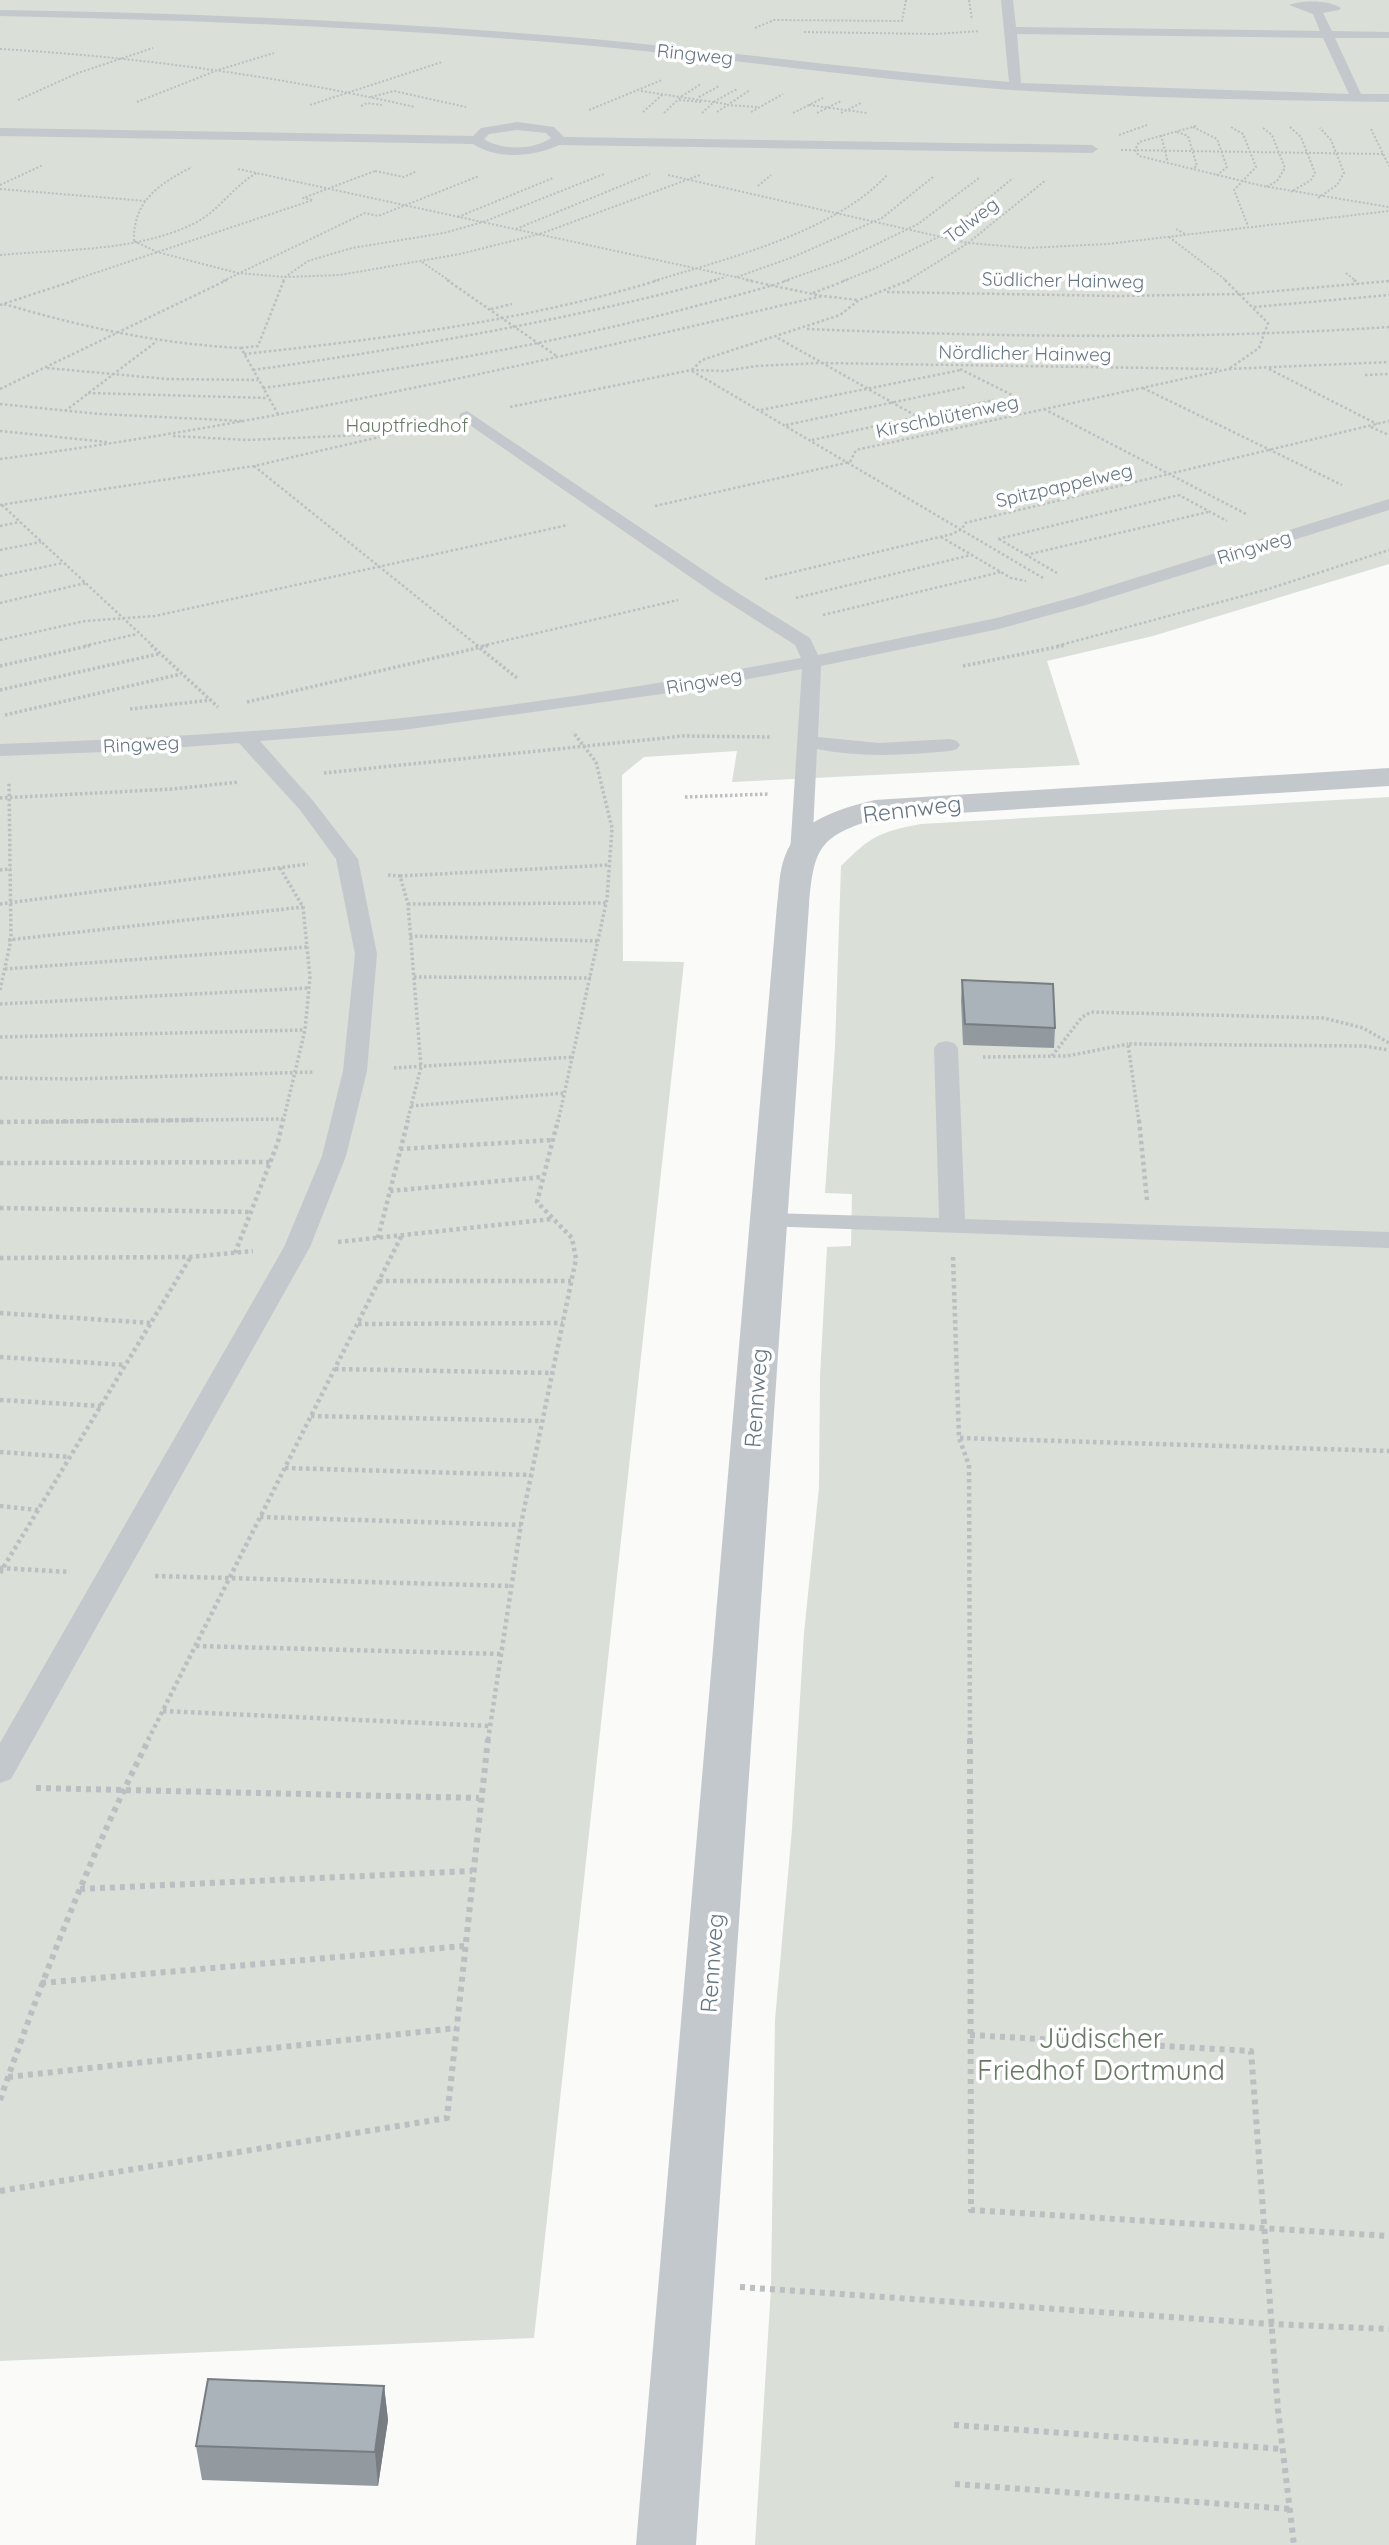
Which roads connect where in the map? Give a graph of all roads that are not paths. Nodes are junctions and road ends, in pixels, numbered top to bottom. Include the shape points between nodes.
1 (1007, 0) edge
2 (1314, 4) edge
3 (0, 13) edge
4 (1010, 30) junction
5 (1328, 34) junction
6 (1389, 35) edge
7 (1015, 86) junction
8 (1357, 98) junction
9 (1389, 98) edge
10 (0, 132) edge
11 (476, 140) junction
12 (557, 141) junction
13 (1093, 149) road end
14 (467, 416) road end
15 (1387, 505) edge
16 (811, 662) junction
17 (246, 737) junction
18 (808, 739) junction
19 (950, 745) dead end
20 (6, 750) edge
21 (1389, 777) edge
22 (801, 853) junction
23 (947, 1052) road end
24 (770, 1221) junction
25 (952, 1225) junction
26 (1389, 1240) edge
27 (0, 1771) edge
28 (666, 2545) edge

1 - 4 lane
2 - 5 lane
3 - 7 lane, Ringweg via 214,17 475,33
4 - 5 lane
4 - 7 lane
5 - 6 lane
5 - 8 lane
7 - 8 lane, Ringweg
8 - 9 lane, Ringweg
10 - 11 lane
11 - 12 lane via 493,148 517,150
11 - 12 lane via 485,131 517,126 550,130
12 - 13 lane
14 - 16 lane via 803,642
15 - 16 lane, Ringweg via 1080,601 999,623
16 - 17 lane, Ringweg via 551,706
16 - 18 lane
17 - 20 lane, Ringweg
17 - 27 lane via 307,806 348,865 366,954 355,1071 334,1156 297,1247
18 - 19 lane via 837,748 867,750
18 - 22 lane
21 - 22 street, Rennweg via 888,807 834,824 815,836
22 - 24 street, Rennweg
23 - 25 lane
24 - 25 lane
24 - 28 street, Rennweg
25 - 26 lane

